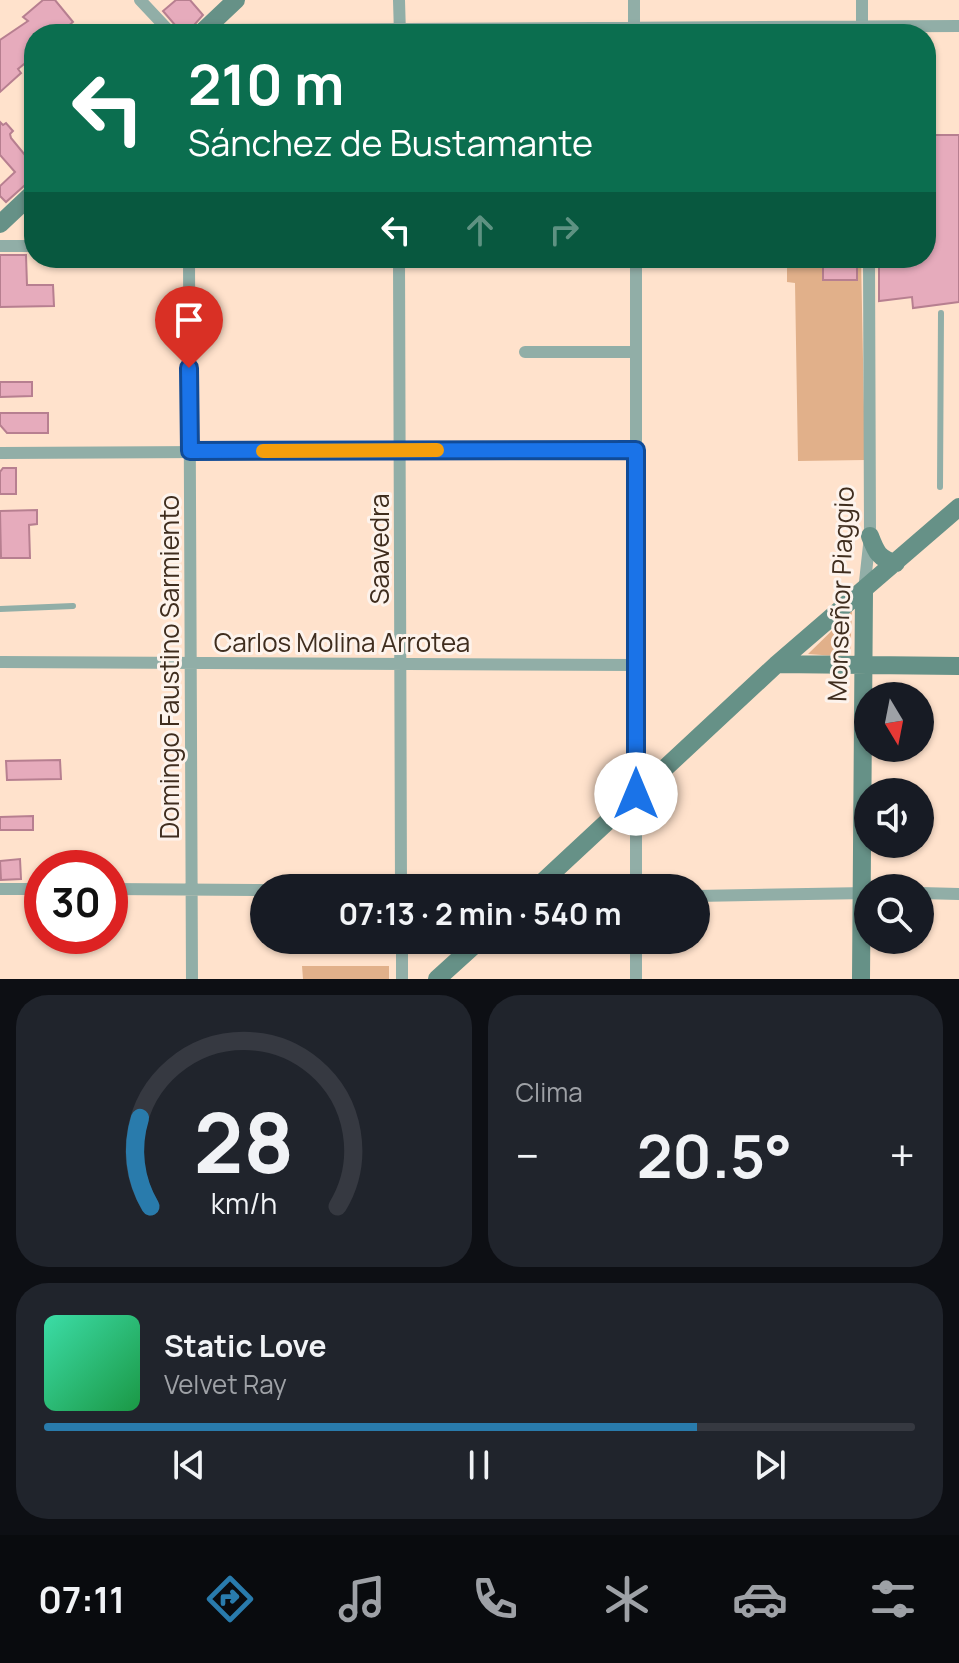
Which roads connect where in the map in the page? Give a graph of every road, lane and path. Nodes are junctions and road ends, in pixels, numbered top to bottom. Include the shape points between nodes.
1 (140, 0) edge
2 (236, 0) edge
3 (399, 0) edge
4 (634, 0) edge
5 (862, 0) edge
6 (163, 24) edge
7 (210, 24) edge
8 (400, 24) edge
9 (634, 24) edge
10 (862, 24) edge
11 (959, 26) edge
12 (936, 27) edge
13 (24, 201) edge
14 (0, 224) edge
15 (0, 246) edge
16 (24, 246) edge
17 (189, 268) edge
18 (399, 268) edge
19 (636, 268) edge
20 (869, 268) edge
21 (941, 313) dead end
22 (525, 352) dead end
23 (636, 352) junction
24 (401, 450) junction
25 (636, 450) junction
26 (190, 451) junction
27 (0, 453) edge
28 (940, 487) dead end
29 (959, 507) edge
30 (870, 536) junction
31 (896, 563) junction
32 (864, 591) junction
33 (73, 606) dead end
34 (0, 609) edge
35 (0, 662) edge
36 (191, 663) junction
37 (400, 664) junction
38 (777, 664) junction
39 (635, 665) junction
40 (863, 665) junction
41 (959, 666) edge
42 (636, 794) junction
43 (401, 874) edge
44 (551, 874) edge
45 (636, 874) edge
46 (865, 874) edge
47 (0, 889) edge
48 (24, 889) edge
49 (128, 889) edge
50 (192, 890) junction
51 (250, 890) edge
52 (854, 893) edge
53 (934, 893) edge
54 (959, 894) edge
55 (710, 896) edge
56 (402, 954) edge
57 (465, 954) edge
58 (636, 954) edge
59 (862, 954) edge
60 (192, 979) edge
61 (402, 979) edge
62 (437, 979) edge
63 (636, 979) edge
64 (861, 979) edge

1 - 6 street
2 - 7 street
3 - 8 street
4 - 9 street
5 - 10 street
11 - 12 street
13 - 14 street
15 - 16 street
17 - 26 street, Domingo Faustino Sarmiento
18 - 24 street, Saavedra
19 - 23 street
20 - 30 street, Monseñor Piaggio
21 - 28 lane
22 - 23 street
23 - 25 street
24 - 25 street
24 - 26 street
24 - 37 street, Saavedra
25 - 39 street
26 - 27 street
26 - 36 street, Domingo Faustino Sarmiento
29 - 31 street
30 - 31 street via 877,554
30 - 32 street, Monseñor Piaggio
31 - 32 street
32 - 38 street
32 - 40 street, Monseñor Piaggio
33 - 34 lane
35 - 36 street, Carlos Molina Arrotea
36 - 37 street, Carlos Molina Arrotea
36 - 50 street, Domingo Faustino Sarmiento
37 - 39 street, Carlos Molina Arrotea
37 - 43 street, Saavedra
38 - 40 street
38 - 42 street
39 - 42 street
40 - 41 street
40 - 46 street, Monseñor Piaggio
42 - 44 street
42 - 45 street
47 - 48 street
49 - 50 street
50 - 51 street
50 - 60 street, Domingo Faustino Sarmiento
52 - 55 street
53 - 54 street
56 - 61 street
57 - 62 street
58 - 63 street
59 - 64 street, Monseñor Piaggio

